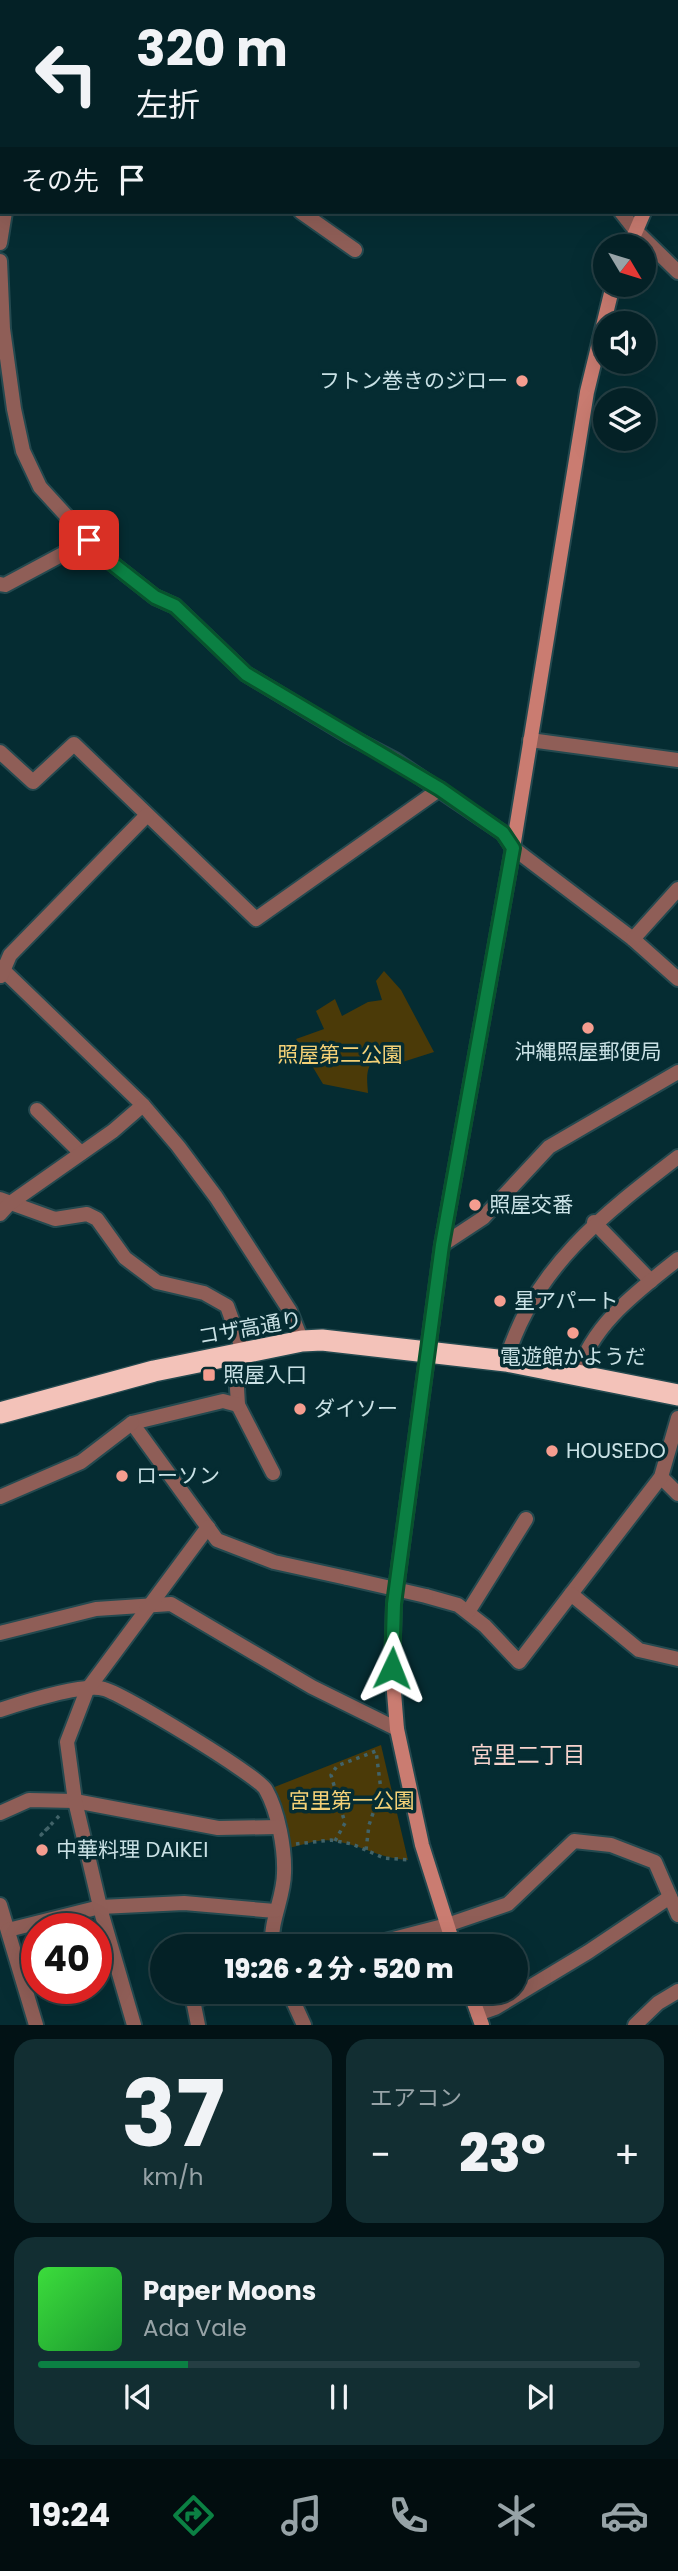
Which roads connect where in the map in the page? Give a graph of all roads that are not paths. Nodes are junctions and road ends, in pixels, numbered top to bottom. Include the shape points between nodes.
1 (5, 214) edge
2 (304, 214) edge
3 (623, 214) edge
4 (643, 214) edge
5 (636, 231) junction
6 (635, 234) edge
7 (0, 243) edge
8 (355, 250) dead end
9 (0, 261) edge
10 (678, 272) edge
11 (610, 298) edge
12 (89, 540) junction
13 (0, 584) edge
14 (530, 740) junction
15 (0, 752) edge
16 (678, 760) edge
17 (440, 789) junction
18 (146, 815) junction
19 (513, 848) junction
20 (678, 889) edge
21 (633, 939) junction
22 (1, 971) edge
23 (678, 979) edge
24 (678, 1072) edge
25 (143, 1105) junction
26 (37, 1110) dead end
27 (81, 1153) junction
28 (678, 1157) edge
29 (3, 1206) edge
30 (594, 1222) junction
31 (442, 1245) junction
32 (678, 1259) edge
33 (651, 1281) junction
34 (302, 1341) junction
35 (427, 1351) junction
36 (239, 1354) junction
37 (506, 1361) junction
38 (577, 1375) junction
39 (678, 1395) edge
40 (238, 1405) junction
41 (0, 1413) edge
42 (678, 1418) edge
43 (132, 1423) junction
44 (272, 1473) dead end
45 (661, 1477) junction
46 (678, 1494) edge
47 (0, 1497) edge
48 (526, 1519) dead end
49 (208, 1527) junction
50 (571, 1594) junction
51 (150, 1605) junction
52 (468, 1612) junction
53 (0, 1633) edge
54 (678, 1659) edge
55 (87, 1690) junction
56 (0, 1710) edge
57 (397, 1729) junction
58 (71, 1804) junction
59 (0, 1813) edge
60 (278, 1827) junction
61 (670, 1897) junction
62 (0, 1905) edge
63 (100, 1907) junction
64 (275, 1910) junction
65 (678, 1915) edge
66 (447, 1925) junction
67 (8, 1930) junction
68 (273, 1934) edge
69 (412, 1934) edge
70 (450, 1934) edge
71 (678, 1991) edge
72 (194, 2004) edge
73 (294, 2004) edge
74 (480, 2020) edge
75 (36, 2025) edge
76 (134, 2025) edge
77 (198, 2025) edge
78 (304, 2025) edge
79 (635, 2025) edge

1 - 7 street
2 - 8 street
3 - 5 street
4 - 5 street
5 - 6 street
5 - 10 street
9 - 12 street via 3,329 23,451 40,487
11 - 14 street via 587,392
12 - 13 street
12 - 17 street via 155,597 175,606 246,674
14 - 16 street
14 - 19 street
15 - 18 street via 33,782 74,744
17 - 18 street via 256,919
17 - 19 street via 503,833
18 - 22 street via 10,955
19 - 21 street
19 - 31 street
20 - 21 street
21 - 23 street
22 - 25 street
24 - 31 street via 549,1147 483,1218
25 - 27 street
25 - 34 street via 216,1197 290,1311
26 - 27 street
27 - 29 street
28 - 30 street
29 - 36 street via 55,1219 87,1214 97,1219 125,1258 157,1282 204,1293 227,1306
30 - 33 street
30 - 37 street via 529,1305
31 - 35 street
32 - 33 street
33 - 38 street via 611,1315 584,1353
34 - 35 highway, コザ高通り via 346,1341
34 - 36 highway, コザ高通り
35 - 37 highway, コザ高通り
35 - 57 street via 394,1604 392,1668
36 - 40 street
36 - 41 highway, コザ高通り via 154,1371
37 - 38 highway, コザ高通り
38 - 39 highway, コザ高通り
40 - 43 street via 223,1401
40 - 44 street
42 - 45 street
43 - 47 street via 80,1462
43 - 49 street
45 - 46 street
45 - 50 street
48 - 52 street
49 - 51 street
49 - 52 street, bridge via 217,1541 274,1562 426,1596
50 - 52 street via 519,1662
50 - 54 street via 639,1650
51 - 53 street via 96,1609
51 - 55 street
51 - 57 street via 171,1604 312,1687
55 - 56 street
55 - 58 street via 67,1742
55 - 60 street via 103,1688 233,1761 266,1788
57 - 66 street via 422,1845
58 - 59 street via 29,1800
58 - 60 street via 218,1828
58 - 63 street
60 - 64 street via 284,1874
61 - 65 street
61 - 66 street via 655,1862 611,1845 574,1841 508,1904
61 - 74 street
62 - 67 street
63 - 64 street via 184,1903
63 - 67 street
63 - 76 street
64 - 68 street
66 - 69 street
66 - 70 street
67 - 75 street
71 - 79 street
72 - 77 street
73 - 78 street

